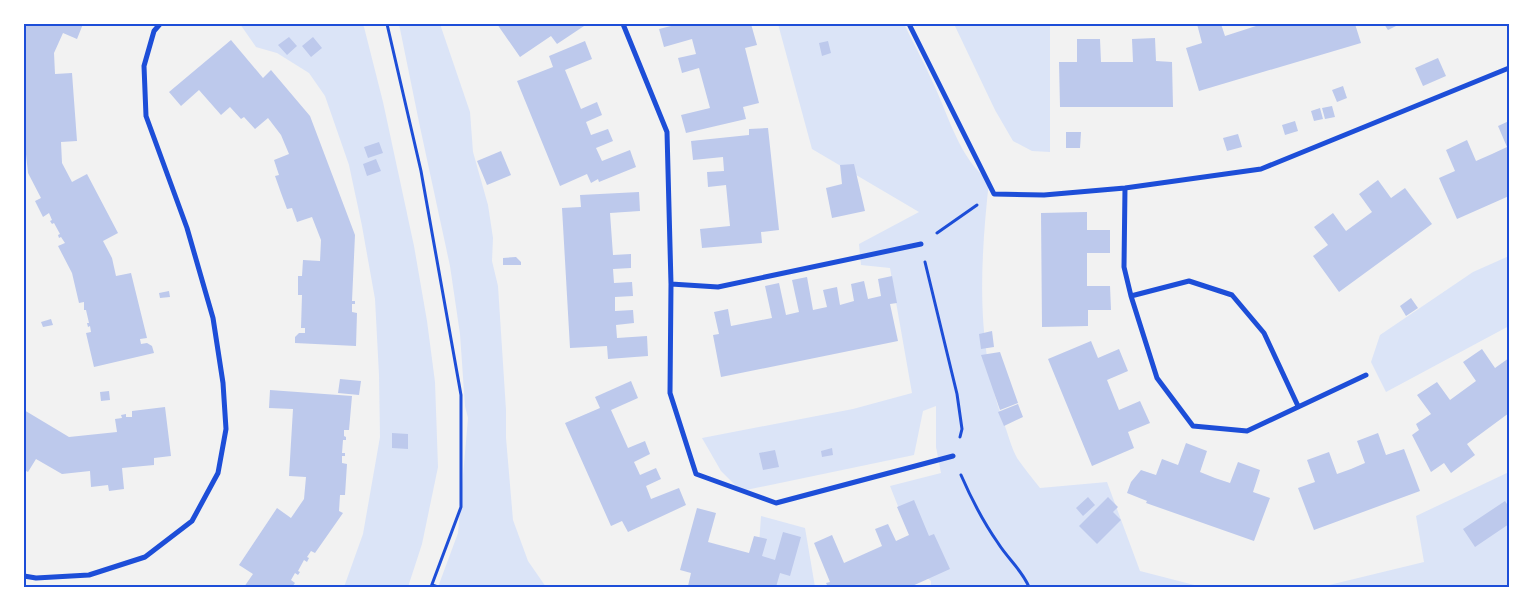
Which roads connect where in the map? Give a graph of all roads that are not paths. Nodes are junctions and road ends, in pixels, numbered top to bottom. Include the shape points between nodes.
1 (160, 24) edge
2 (623, 24) edge
3 (909, 24) edge
4 (1509, 68) edge
5 (1125, 188) junction
6 (921, 244) road end
7 (671, 284) junction
8 (1131, 296) junction
9 (1366, 375) dead end
10 (1298, 406) junction
11 (953, 456) road end
12 (24, 576) edge

1 - 12 street via 154,32 144,66 146,116 187,228 213,318 226,429 218,473 192,521 144,557 89,575
2 - 7 street via 667,132
3 - 5 street via 994,194 1044,195
4 - 5 street via 1261,169
5 - 8 street via 1124,267
6 - 7 street via 718,287
7 - 11 street via 670,393 696,474 776,503
8 - 10 street via 1189,280 1232,296 1264,333
8 - 10 street via 1157,378 1193,426 1247,430
9 - 10 street

